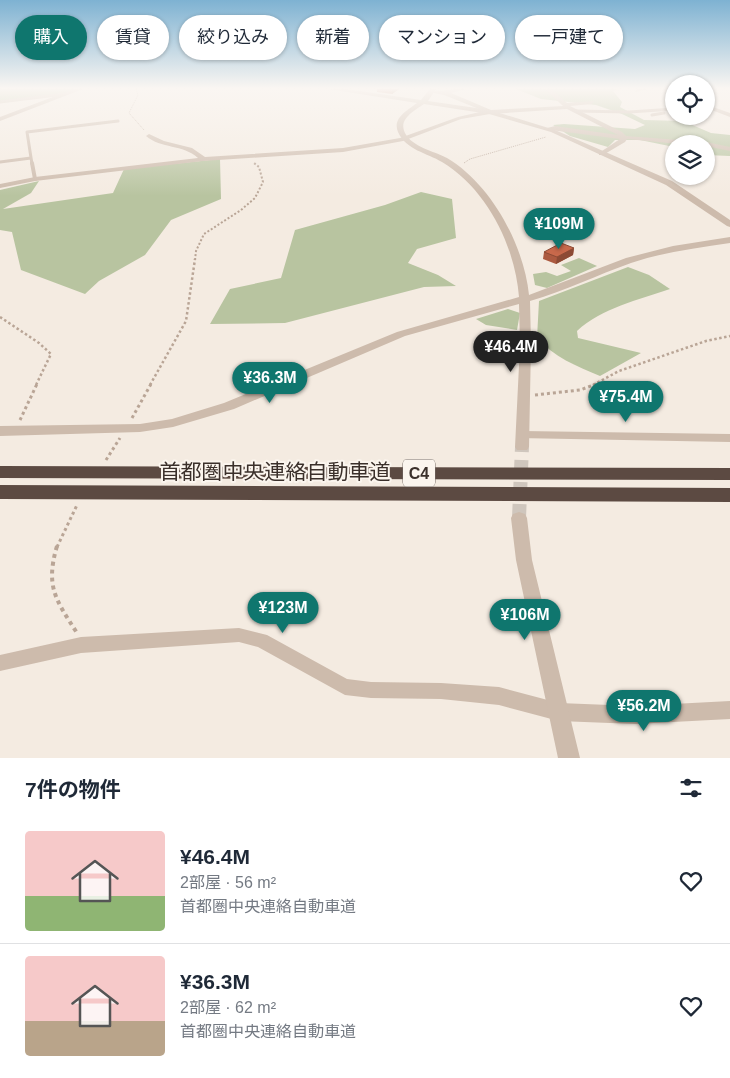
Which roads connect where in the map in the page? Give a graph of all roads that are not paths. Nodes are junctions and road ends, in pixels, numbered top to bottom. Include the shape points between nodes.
1 (90, 124) edge
2 (401, 124) edge
3 (446, 124) edge
4 (533, 124) edge
5 (603, 124) edge
6 (546, 128) junction
7 (150, 136) road end
8 (624, 137) junction
9 (406, 138) junction
10 (665, 141) edge
11 (715, 146) edge
12 (730, 149) edge
13 (601, 154) junction
14 (31, 158) junction
15 (203, 159) junction
16 (0, 162) edge
17 (35, 179) junction
18 (0, 186) edge
19 (730, 224) edge
20 (730, 240) edge
21 (526, 299) junction
22 (0, 431) edge
23 (730, 438) edge
24 (522, 441) joint
25 (0, 472) edge
26 (730, 474) edge
27 (0, 492) edge
28 (730, 495) edge
29 (519, 518) tunnel mouth
30 (0, 663) edge
31 (730, 710) edge
32 (559, 712) junction
33 (570, 758) edge

1 - 14 lane via 27,132
2 - 9 street via 400,130
3 - 9 street
4 - 6 street
5 - 8 street
6 - 8 street
6 - 13 street
7 - 15 street via 188,147
8 - 10 street
8 - 13 street via 623,141
9 - 15 street via 343,150
9 - 21 street via 454,167 501,222 516,255
11 - 12 street
13 - 19 street via 669,183
14 - 16 lane
14 - 17 lane
15 - 17 street
17 - 18 street
20 - 21 street via 629,260
21 - 22 street via 401,334 211,413 173,423 125,429
21 - 24 street
23 - 24 street
25 - 26 highway, 首都圏中央連絡自動車道 / C4 via 106,467
27 - 28 highway, 首都圏中央連絡自動車道 / C4
29 - 32 street via 524,560
30 - 32 street via 81,645 239,635 261,640 345,687 499,696
31 - 32 street via 635,715
32 - 33 street

